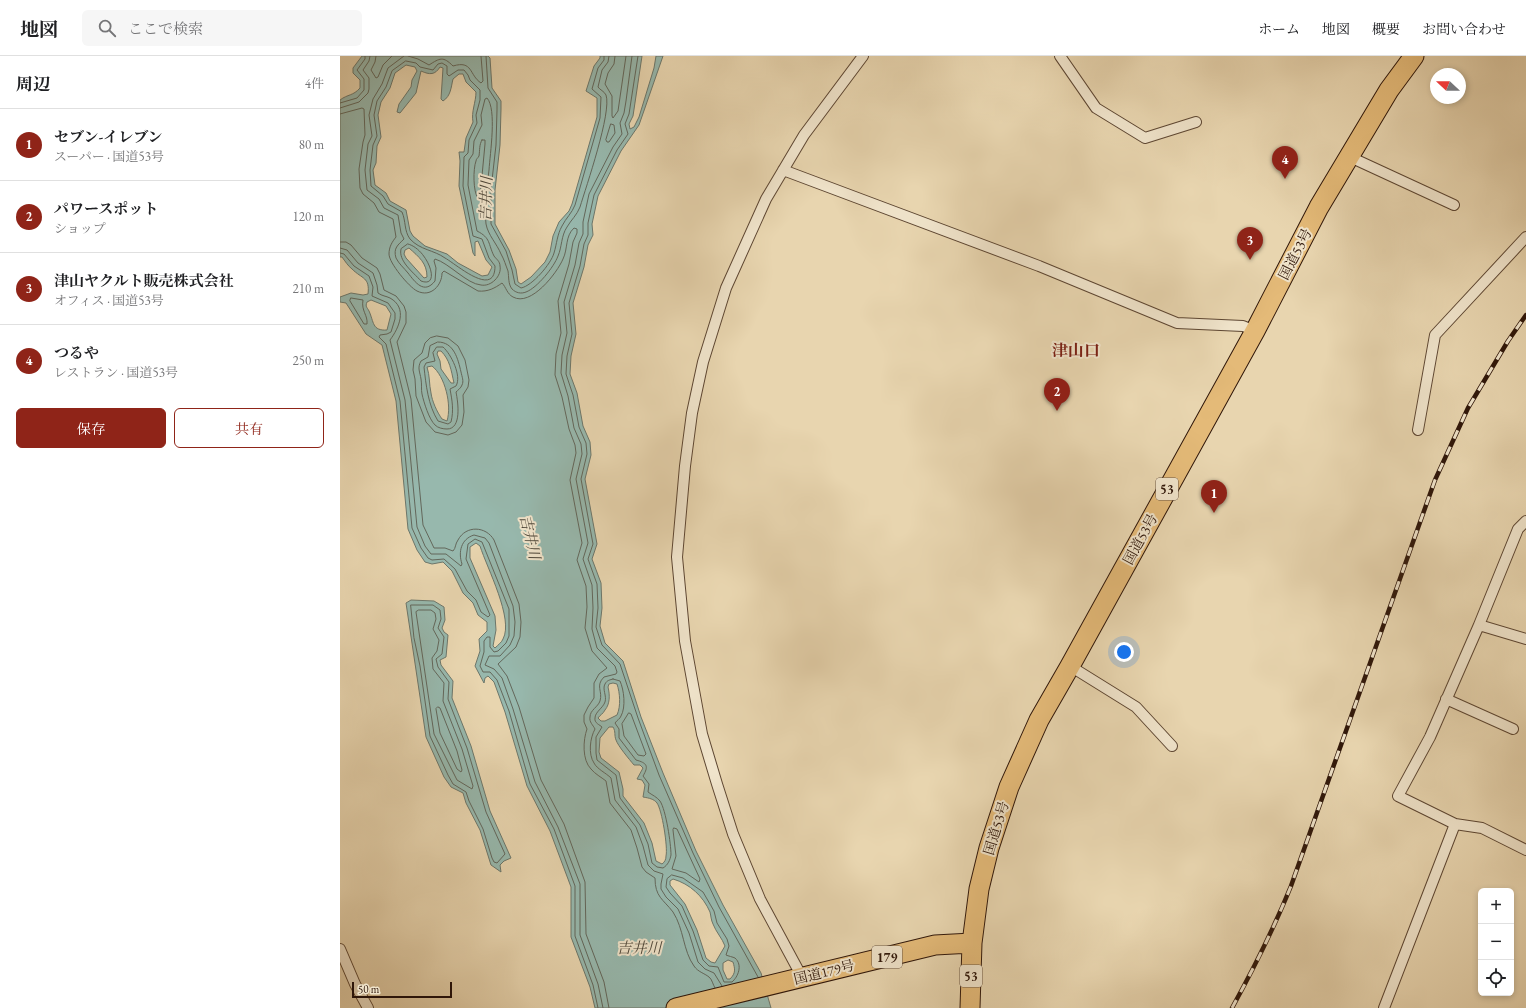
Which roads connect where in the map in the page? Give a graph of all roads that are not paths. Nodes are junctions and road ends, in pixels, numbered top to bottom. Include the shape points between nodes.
1 (863, 56) edge
2 (1060, 56) edge
3 (1414, 56) edge
4 (1196, 122) dead end
5 (1350, 157) junction
6 (783, 170) junction
7 (1454, 205) dead end
8 (1526, 237) edge
9 (1256, 332) junction
10 (1418, 430) dead end
11 (1526, 521) edge
12 (1479, 625) junction
13 (1526, 639) edge
14 (1070, 666) junction
15 (1446, 699) junction
16 (1513, 730) dead end
17 (1172, 746) dead end
18 (1454, 824) junction
19 (1526, 850) edge
20 (972, 943) junction
21 (340, 949) edge
22 (802, 977) junction
23 (368, 1008) edge
24 (676, 1008) edge
25 (970, 1008) edge
26 (1384, 1008) edge

1 - 6 street via 804,135
2 - 4 street via 1096,108 1145,138
3 - 5 highway, 国道53号 / 53 via 1389,90
5 - 7 street
5 - 9 highway, 国道53号 / 53 via 1319,207
6 - 9 street via 1039,266 1177,323 1243,326
6 - 22 street via 766,198 726,288 703,362 690,428 677,557 685,641 702,734 733,834 760,899
8 - 10 street via 1435,336
9 - 14 highway, 国道53号 / 53
11 - 12 street via 1518,529
12 - 13 street
12 - 15 street
14 - 17 street via 1136,707
14 - 20 highway, 国道53号 / 53 via 1039,720 1009,787 979,889
15 - 16 street
15 - 18 street via 1430,737 1398,796
18 - 19 street via 1482,828
18 - 26 street
20 - 22 highway, 国道179号 / 179 via 935,945
20 - 25 highway, 国道53号 / 53
21 - 23 street
22 - 24 highway, 国道179号 / 179

